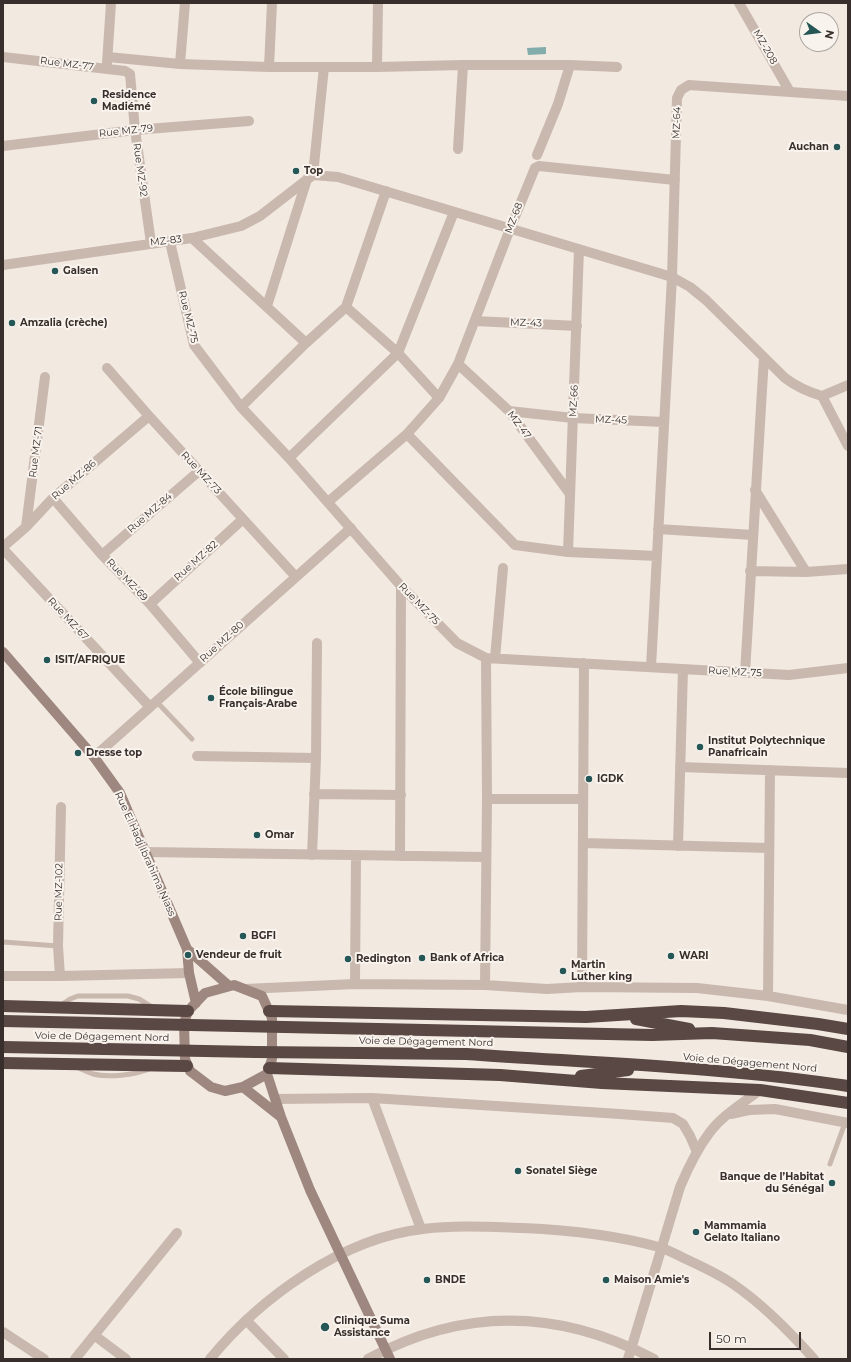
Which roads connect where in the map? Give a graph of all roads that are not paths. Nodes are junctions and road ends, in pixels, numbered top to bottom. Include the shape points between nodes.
1 (111, 3) edge
2 (185, 3) edge
3 (272, 3) edge
4 (378, 3) edge
5 (739, 3) edge
6 (3, 57) edge
7 (108, 57) junction
8 (180, 64) junction
9 (463, 65) junction
10 (570, 65) junction
11 (269, 67) junction
12 (324, 67) junction
13 (377, 67) junction
14 (617, 68) dead end
15 (107, 69) junction
16 (130, 74) joint
17 (790, 92) junction
18 (848, 96) edge
19 (249, 121) dead end
20 (134, 130) junction
21 (3, 146) edge
22 (458, 149) dead end
23 (537, 155) dead end
24 (310, 177) junction
25 (675, 180) junction
26 (386, 191) junction
27 (454, 212) junction
28 (510, 228) junction
29 (192, 238) junction
30 (170, 242) junction
31 (151, 243) junction
32 (579, 250) junction
33 (3, 264) edge
34 (672, 277) junction
35 (267, 306) junction
36 (346, 307) junction
37 (475, 321) junction
38 (577, 326) junction
39 (306, 343) junction
40 (398, 353) junction
41 (764, 357) junction
42 (458, 364) junction
43 (107, 368) dead end
44 (45, 377) dead end
45 (848, 385) edge
46 (822, 396) junction
47 (439, 398) junction
48 (240, 407) junction
49 (509, 411) junction
50 (149, 416) junction
51 (573, 418) junction
52 (664, 422) junction
53 (407, 434) junction
54 (848, 446) edge
55 (289, 458) junction
56 (199, 471) junction
57 (756, 490) junction
58 (570, 494) junction
59 (53, 498) junction
60 (328, 502) junction
61 (243, 518) junction
62 (26, 526) junction
63 (350, 528) junction
64 (658, 529) junction
65 (752, 535) junction
66 (3, 548) edge
67 (568, 552) junction
68 (102, 554) junction
69 (657, 556) junction
70 (503, 568) dead end
71 (848, 569) edge
72 (750, 570) junction
73 (806, 572) junction
74 (296, 577) junction
75 (401, 586) junction
76 (150, 604) junction
77 (317, 644) dead end
78 (3, 652) edge
79 (490, 658) junction
80 (200, 662) junction
81 (584, 663) junction
82 (651, 667) junction
83 (848, 668) edge
84 (683, 669) junction
85 (744, 673) junction
86 (153, 704) junction
87 (192, 739) dead end
88 (197, 756) dead end
89 (94, 757) junction
90 (316, 758) junction
91 (680, 767) junction
92 (770, 770) junction
93 (848, 773) edge
94 (314, 794) junction
95 (401, 795) junction
96 (487, 799) junction
97 (583, 799) junction
98 (61, 807) dead end
99 (583, 843) junction
100 (678, 846) junction
101 (769, 848) junction
102 (145, 852) junction
103 (312, 855) junction
104 (356, 855) junction
105 (400, 856) junction
106 (486, 857) junction
107 (3, 942) edge
108 (58, 946) junction
109 (187, 949) junction
110 (189, 973) junction
111 (3, 976) edge
112 (60, 976) junction
113 (355, 984) junction
114 (229, 986) junction
115 (485, 986) junction
116 (582, 987) junction
117 (245, 990) junction
118 (768, 996) junction
119 (3, 1006) edge
120 (192, 1007) junction
121 (848, 1010) edge
122 (269, 1011) junction
123 (619, 1016) junction
124 (3, 1021) edge
125 (848, 1029) edge
126 (712, 1034) junction
127 (3, 1047) edge
128 (848, 1047) edge
129 (3, 1063) edge
130 (187, 1066) junction
131 (655, 1066) junction
132 (268, 1071) junction
133 (556, 1080) junction
134 (848, 1086) edge
135 (243, 1087) junction
136 (760, 1090) junction
137 (372, 1098) junction
138 (276, 1099) junction
139 (848, 1103) edge
140 (727, 1115) junction
141 (281, 1117) junction
142 (847, 1123) edge
143 (697, 1152) junction
144 (830, 1164) dead end
145 (421, 1229) junction
146 (177, 1233) dead end
147 (661, 1248) junction
148 (341, 1255) junction
149 (246, 1320) junction
150 (3, 1332) edge
151 (94, 1335) junction
152 (632, 1348) junction
153 (388, 1354) edge
154 (44, 1359) edge
155 (75, 1359) edge
156 (126, 1359) edge
157 (210, 1359) edge
158 (284, 1359) edge
159 (368, 1359) edge
160 (628, 1359) edge
161 (654, 1359) edge
162 (814, 1359) edge

1 - 7 street
2 - 8 street
3 - 11 street
4 - 13 street
5 - 17 street, MZ-208
6 - 15 street, Rue MZ-77
7 - 8 street
7 - 15 street
8 - 11 street
9 - 10 street
9 - 13 street
9 - 22 street
10 - 14 street
10 - 23 street via 558,104
11 - 12 street
12 - 13 street
12 - 24 street
15 - 16 street, Rue MZ-77
16 - 20 street, Rue MZ-92
17 - 18 street, MZ-64
17 - 25 street, MZ-64 via 689,85 682,90 678,98
19 - 20 street, Rue MZ-79
20 - 21 street, Rue MZ-79
20 - 31 street, Rue MZ-92
24 - 26 street via 338,177
24 - 29 street, MZ-83 via 260,216 241,226
24 - 35 street
25 - 28 street, MZ-68 via 538,166 533,170
25 - 34 street, MZ-64
26 - 27 street
26 - 36 street
27 - 28 street
27 - 40 street
28 - 32 street
28 - 37 street, MZ-68
29 - 30 street, MZ-83
29 - 35 street
30 - 31 street, MZ-83
30 - 48 street, Rue MZ-75 via 194,345
31 - 33 street, MZ-83
32 - 34 street
32 - 38 street, MZ-66
34 - 41 street via 706,300
34 - 52 street, MZ-64
35 - 39 street
36 - 39 street
36 - 40 street
37 - 38 street, MZ-43
37 - 42 street, MZ-68
38 - 51 street, MZ-66
39 - 48 street
40 - 47 street
40 - 55 street
41 - 46 street via 797,387
41 - 57 street
42 - 47 street, MZ-68
42 - 49 street, MZ-47
43 - 50 street, Rue MZ-73
44 - 62 street, Rue MZ-71
45 - 46 street
46 - 54 street
47 - 53 street, MZ-68
48 - 55 street, Rue MZ-75
49 - 51 street, MZ-45
49 - 58 street, MZ-47
50 - 56 street, Rue MZ-73
50 - 59 street, Rue MZ-86
51 - 52 street, MZ-45
51 - 58 street, MZ-66
52 - 64 street, MZ-64
53 - 60 street, MZ-68
53 - 67 street via 515,545
55 - 60 street, Rue MZ-75
56 - 61 street, Rue MZ-73
56 - 68 street, Rue MZ-84
57 - 65 street
57 - 73 street
58 - 67 street, MZ-66
59 - 62 street, Rue MZ-86
59 - 68 street, Rue MZ-69
60 - 63 street, Rue MZ-75
61 - 74 street, Rue MZ-73
61 - 76 street, Rue MZ-82
62 - 66 street, Rue MZ-86
63 - 74 street, Rue MZ-80
63 - 75 street, Rue MZ-75
64 - 65 street
64 - 69 street, MZ-64
65 - 72 street
66 - 86 street, Rue MZ-67
67 - 69 street
68 - 76 street, Rue MZ-69
69 - 82 street, MZ-64
70 - 79 street
71 - 73 street
72 - 73 street
72 - 85 street
74 - 80 street, Rue MZ-80
75 - 79 street, Rue MZ-75 via 457,643
75 - 95 street
76 - 80 street, Rue MZ-69
77 - 90 street
78 - 89 street, Rue El Hadj Ibrahima Niass
79 - 81 street, Rue MZ-75
79 - 96 street
80 - 86 street, Rue MZ-80
81 - 82 street, Rue MZ-75
81 - 97 street
82 - 84 street, Rue MZ-75
83 - 85 street, Rue MZ-75 via 789,675
84 - 85 street, Rue MZ-75
84 - 91 street
86 - 87 lane
86 - 89 street, Rue MZ-80
88 - 90 street
89 - 102 street, Rue El Hadj Ibrahima Niass via 120,793
90 - 94 street
91 - 92 street
91 - 100 street
92 - 93 street
92 - 101 street
94 - 95 street
94 - 103 street
95 - 105 street
96 - 97 street
96 - 106 street
97 - 99 street
98 - 108 street, Rue MZ-102
99 - 100 street
99 - 116 street
100 - 101 street
101 - 118 street
102 - 103 street
102 - 109 street, Rue El Hadj Ibrahima Niass
103 - 104 street
104 - 105 street
104 - 113 street
105 - 106 street
106 - 115 street
107 - 108 lane
108 - 112 street, Rue MZ-102
109 - 110 street, Rue El Hadj Ibrahima Niass
109 - 114 street, Rue El Hadj Ibrahima Niass
110 - 112 street
110 - 120 street, Rue El Hadj Ibrahima Niass
111 - 112 street
113 - 115 street
113 - 117 street
114 - 117 street via 234,985
114 - 120 street via 205,993
115 - 116 street via 547,989
116 - 118 street via 697,988
117 - 122 street via 262,996
118 - 121 street
119 - 120 highway via 158,1010
120 - 130 street via 184,1023
122 - 123 highway
122 - 132 street via 272,1018 272,1059
123 - 125 highway via 682,1011 724,1013
123 - 126 highway
124 - 126 highway, Voie de Dégagement Nord, bridge via 652,1035
126 - 128 highway, Voie de Dégagement Nord via 810,1040
127 - 131 highway, Voie de Dégagement Nord, bridge via 466,1054
129 - 130 highway
130 - 135 street via 190,1072 211,1087 225,1091
131 - 133 highway
131 - 134 highway, Voie de Dégagement Nord via 775,1076
132 - 133 highway via 500,1075
132 - 135 street
132 - 138 street
133 - 136 highway
135 - 141 street
136 - 139 highway
136 - 140 street
137 - 138 street
137 - 143 street via 673,1118 683,1124
137 - 145 street
138 - 141 street
140 - 142 street via 749,1110 775,1109
140 - 143 street via 710,1131
141 - 148 street via 310,1190
142 - 144 lane
143 - 147 street via 680,1187
145 - 147 street via 477,1226 547,1229 592,1234
145 - 148 street via 368,1243
146 - 151 street
147 - 152 street
147 - 162 street via 732,1284 762,1306
148 - 149 street via 291,1284
148 - 153 street
149 - 157 street
149 - 158 street
150 - 154 street
151 - 155 street
151 - 156 street
152 - 153 street via 578,1329 523,1321 501,1321 466,1324 439,1330 412,1339
152 - 160 street
152 - 161 street
153 - 159 street

